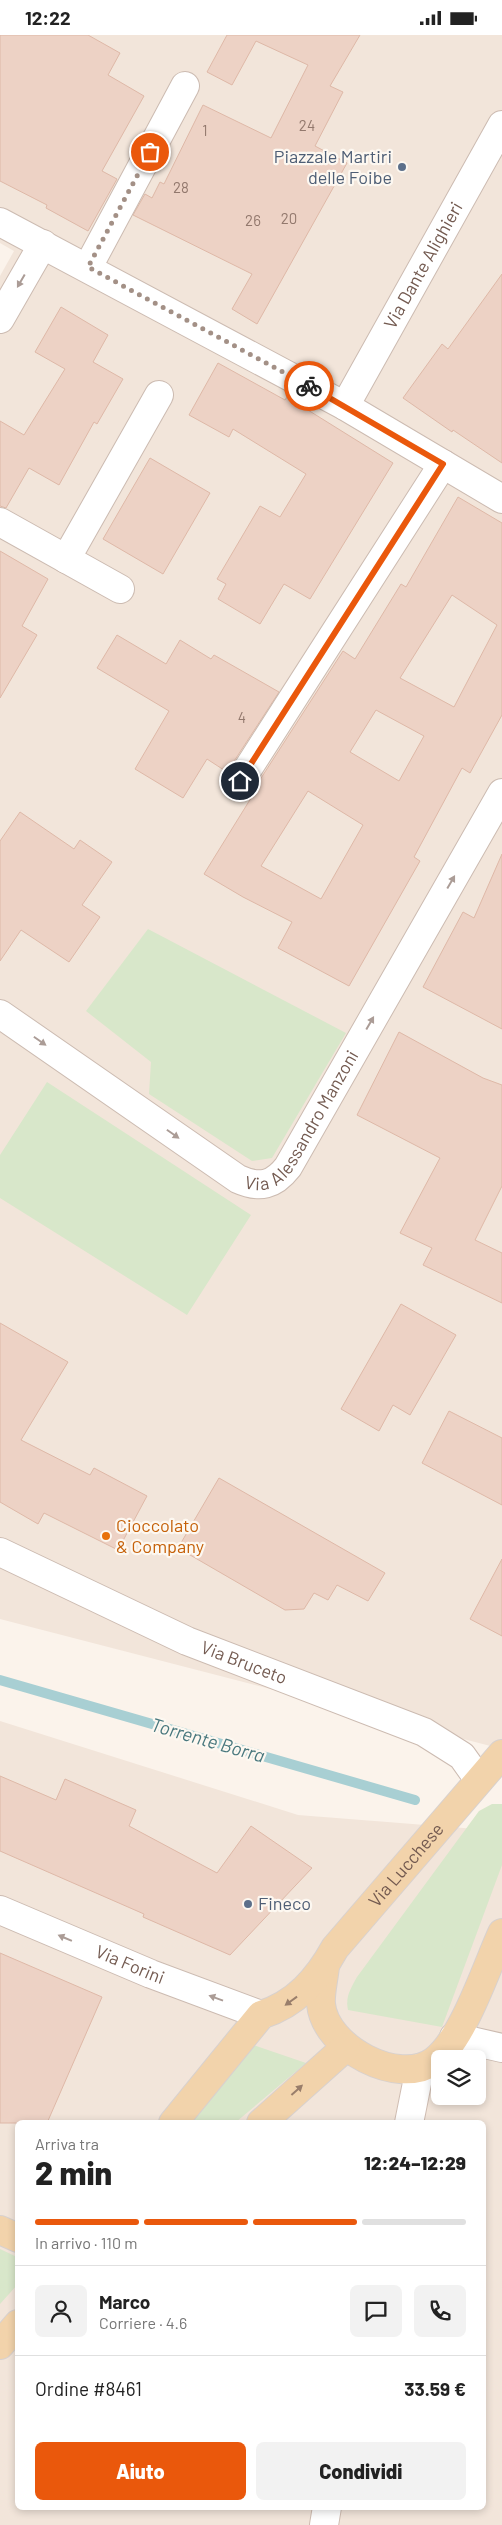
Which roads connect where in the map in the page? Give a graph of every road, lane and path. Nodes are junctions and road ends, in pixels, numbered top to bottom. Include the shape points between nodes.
1 (185, 86) dead end
2 (502, 125) edge
3 (0, 222) edge
4 (43, 243) junction
5 (88, 267) junction
6 (0, 319) edge
7 (159, 395) dead end
8 (345, 406) junction
9 (443, 464) junction
10 (502, 499) edge
11 (0, 522) edge
12 (66, 559) junction
13 (120, 589) dead end
14 (240, 781) dead end
15 (502, 793) edge
16 (0, 1014) edge
17 (0, 1552) edge
18 (493, 1768) edge
19 (0, 1909) edge
20 (502, 1933) edge
21 (325, 1967) junction
22 (262, 2015) junction
23 (454, 2037) junction
24 (346, 2047) junction
25 (502, 2048) edge
26 (420, 2068) junction
27 (175, 2120) edge
28 (264, 2120) edge
29 (410, 2120) edge
30 (0, 2230) edge
31 (15, 2237) edge
32 (15, 2328) edge
33 (0, 2345) edge
34 (326, 2510) edge
35 (324, 2525) edge

1 - 5 street
2 - 8 street, Via Dante Alighieri
3 - 4 street
4 - 5 street
4 -> 6 street
5 - 8 street
7 - 12 street
8 - 9 street
9 - 10 street
9 - 14 street
11 - 12 street
12 - 13 street
16 -> 15 street, Via Alessandro Manzoni via 238,1179 269,1185 288,1167
17 - 18 street, Via Bruceto via 187,1641 424,1732 462,1756
18 - 21 main road, Via Lucchese via 336,1948
22 -> 19 street, Via Forini via 151,1974
20 - 23 main road
21 -> 22 main road via 295,1999
21 - 24 main road via 321,2005 333,2034
22 - 27 main road
23 - 25 street
23 - 26 main road via 434,2061
24 - 26 main road via 378,2064
28 -> 24 main road
26 - 29 street
30 - 31 main road
32 - 33 main road
34 - 35 street

